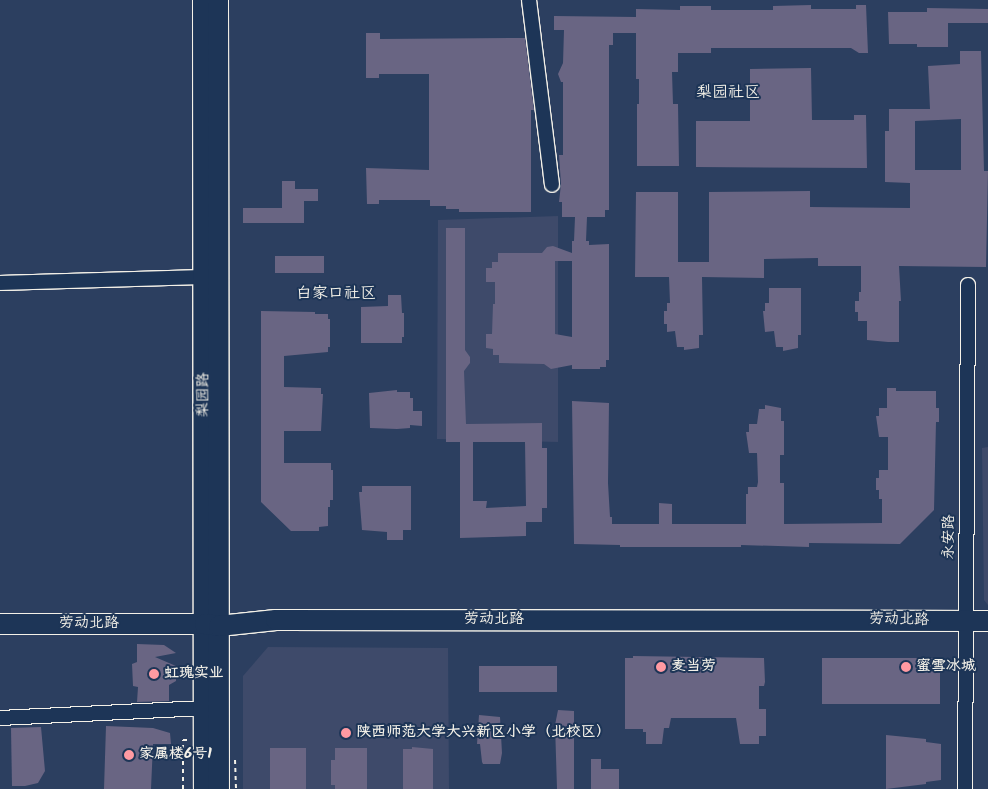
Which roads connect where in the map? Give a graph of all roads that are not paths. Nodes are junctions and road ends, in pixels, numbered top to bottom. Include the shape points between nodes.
1 (203, 0) edge
2 (218, 0) edge
3 (529, 0) edge
4 (552, 185) dead end
5 (204, 277) junction
6 (0, 283) edge
7 (968, 285) dead end
8 (966, 620) junction
9 (988, 620) edge
10 (0, 624) edge
11 (212, 625) junction
12 (204, 708) junction
13 (0, 718) edge
14 (204, 789) edge
15 (219, 789) edge
16 (965, 789) edge

1 - 5 main road, 梨园路
2 - 11 main road, 梨园路
3 - 4 street
5 - 6 street
5 - 11 main road, 梨园路
7 - 8 street, 永安路
8 - 9 main road, 劳动北路
8 - 11 main road, 劳动北路 via 276,620
8 - 16 street, 永安路
10 - 11 main road, 劳动北路
11 - 12 main road, 梨园路
11 - 15 main road, 梨园路
12 - 13 street
12 - 14 main road, 梨园路

